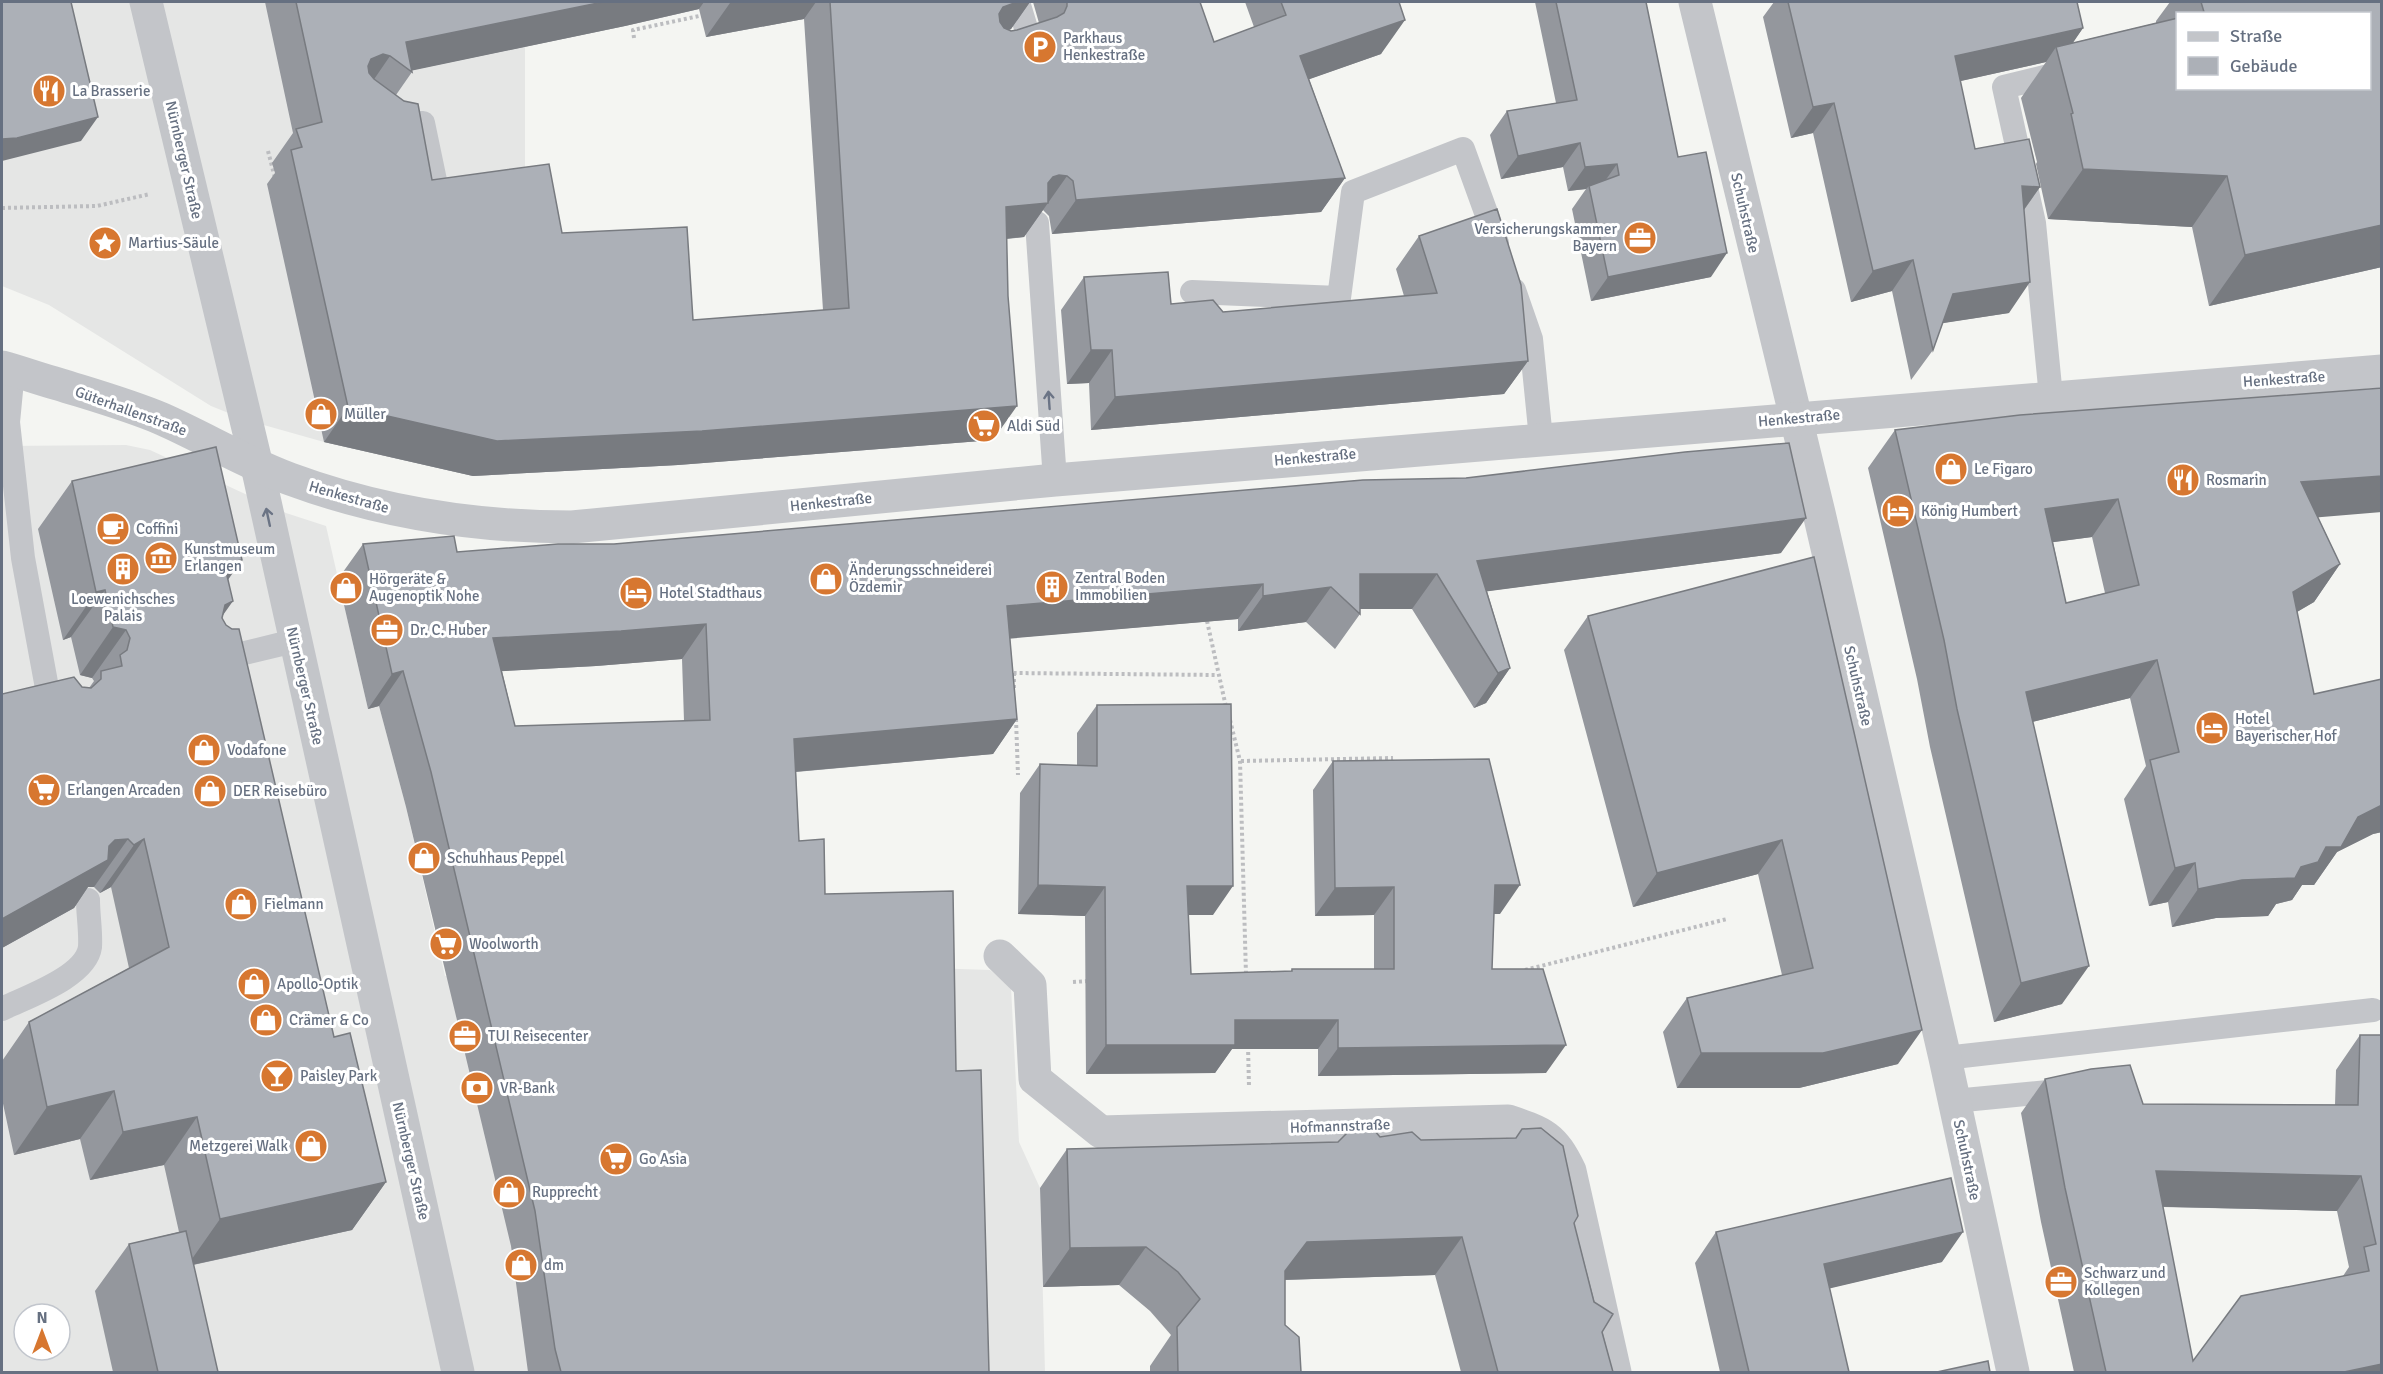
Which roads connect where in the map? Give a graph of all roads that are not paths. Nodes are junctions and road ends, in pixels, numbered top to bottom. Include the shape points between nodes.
1 (146, 2) edge
2 (1018, 2) edge
3 (1695, 2) edge
4 (989, 51) edge
5 (2081, 68) edge
6 (373, 113) edge
7 (438, 195) edge
8 (1037, 223) edge
9 (1192, 292) dead end
10 (7, 369) edge
11 (2382, 371) edge
12 (2051, 397) junction
13 (1795, 418) junction
14 (1541, 439) junction
15 (257, 466) junction
16 (1054, 480) junction
17 (294, 642) junction
18 (202, 663) edge
19 (58, 705) edge
20 (88, 900) edge
21 (1000, 956) dead end
22 (2, 1009) edge
23 (2373, 1010) dead end
24 (1945, 1058) junction
25 (2090, 1088) edge
26 (1954, 1101) junction
27 (458, 1372) edge
28 (1615, 1372) edge
29 (2013, 1372) edge

1 - 15 street, Nürnberger Straße
2 - 4 lane via 1029,38
3 - 13 street, Schuhstraße
5 - 12 lane via 2004,87 2034,223
6 - 7 lane via 388,124 423,123
16 -> 8 lane
9 - 14 lane via 1339,298 1353,192 1463,149 1532,339
10 - 15 street, Güterhallenstraße via 160,418
10 - 19 lane via 8,422 21,546
11 - 12 street, Henkestraße
12 - 13 street, Henkestraße
13 - 14 street, Henkestraße
13 - 24 street, Schuhstraße
14 - 16 street, Henkestraße
15 - 16 street, Henkestraße via 321,490 396,511 533,527 583,526
17 -> 15 street, Nürnberger Straße
17 - 18 lane
17 - 27 street, Nürnberger Straße
20 - 22 lane via 90,946 80,967
21 - 28 street, Hofmannstraße via 1030,985 1035,1079 1101,1132 1508,1121 1536,1130 1558,1146 1570,1171
23 - 24 lane
24 - 26 street, Schuhstraße
25 - 26 lane
26 - 29 street, Schuhstraße

